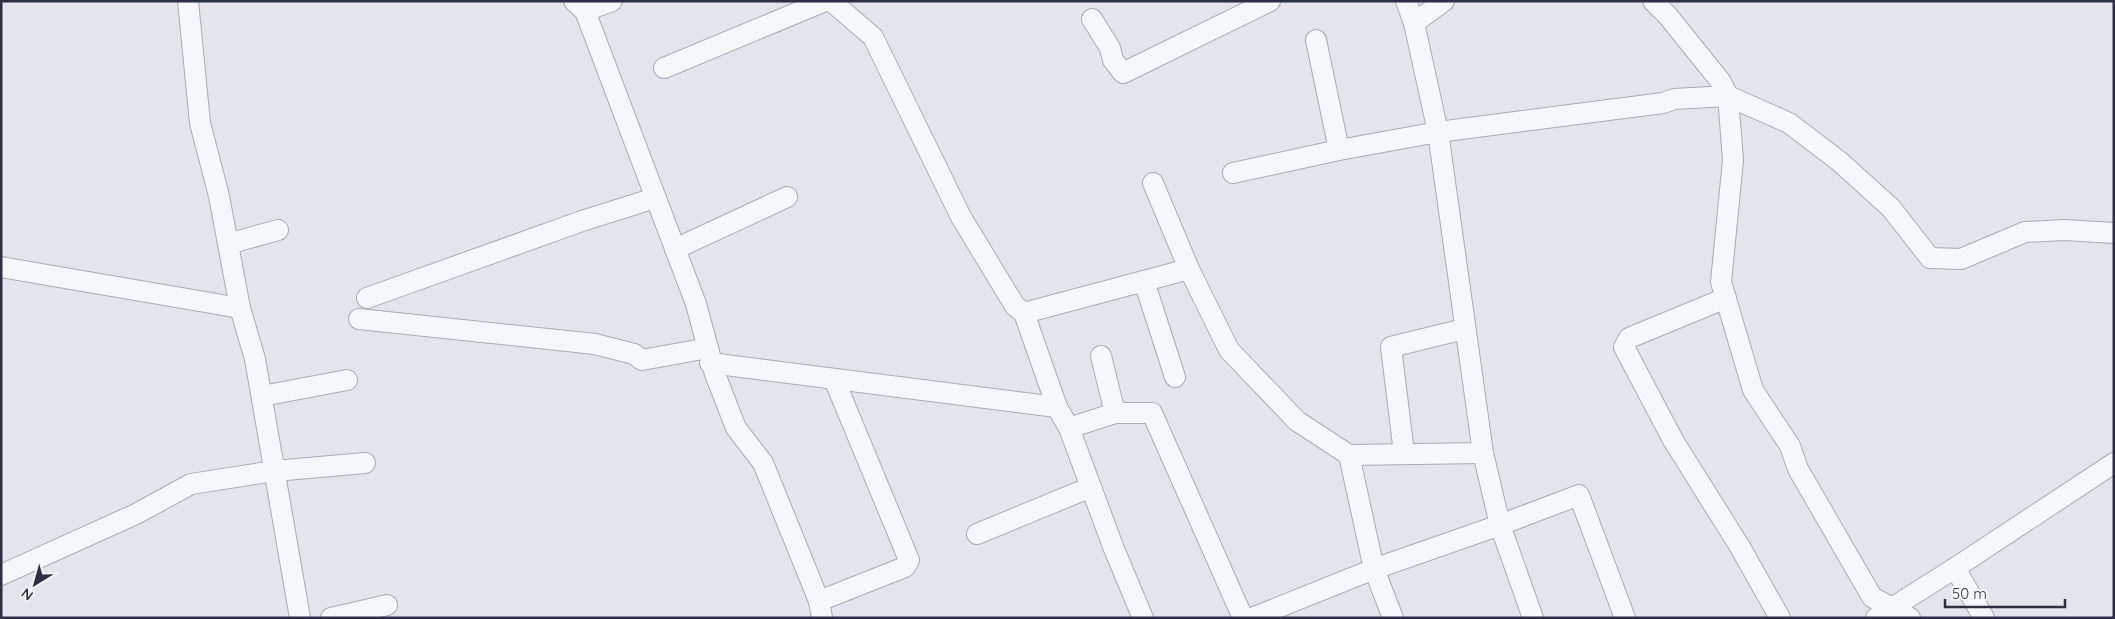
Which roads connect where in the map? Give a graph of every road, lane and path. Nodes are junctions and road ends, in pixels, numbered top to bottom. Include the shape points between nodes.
1 (188, 1) edge
2 (612, 1) edge
3 (825, 1) edge
4 (831, 1) edge
5 (1270, 1) edge
6 (1406, 1) edge
7 (1444, 1) edge
8 (1653, 1) edge
9 (579, 6) edge
10 (1092, 19) dead end
11 (1414, 23) junction
12 (1316, 40) dead end
13 (664, 68) dead end
14 (1728, 96) junction
15 (1438, 132) junction
16 (1339, 150) junction
17 (1233, 173) dead end
18 (1153, 182) dead end
19 (787, 197) dead end
20 (655, 198) junction
21 (278, 230) dead end
22 (2114, 232) edge
23 (228, 244) junction
24 (675, 249) junction
25 (1, 267) edge
26 (1189, 269) junction
27 (1144, 281) junction
28 (367, 298) dead end
29 (1726, 298) junction
30 (240, 308) junction
31 (1024, 313) junction
32 (359, 318) dead end
33 (1464, 330) junction
34 (1101, 356) dead end
35 (710, 358) junction
36 (1175, 376) dead end
37 (834, 379) junction
38 (347, 380) dead end
39 (262, 396) junction
40 (1057, 407) junction
41 (1115, 413) junction
42 (1069, 428) junction
43 (1404, 453) junction
44 (1482, 454) junction
45 (1350, 456) junction
46 (365, 462) dead end
47 (2112, 467) edge
48 (274, 471) junction
49 (1092, 487) junction
50 (1500, 525) junction
51 (977, 534) dead end
52 (1374, 568) junction
53 (1955, 568) junction
54 (1, 575) edge
55 (388, 605) dead end
56 (821, 609) edge
57 (1884, 613) edge
58 (300, 618) edge
59 (331, 618) edge
60 (1143, 618) edge
61 (1243, 618) edge
62 (1252, 618) edge
63 (1393, 618) edge
64 (1533, 618) edge
65 (1625, 618) edge
66 (1780, 618) edge
67 (1910, 618) edge
68 (1984, 618) edge

1 - 23 street via 200,123 220,196
2 - 9 street
3 - 13 street
4 - 31 street via 873,37 961,217 1015,306
5 - 10 street via 1123,73
6 - 11 street
7 - 11 street
8 - 14 street via 1721,82
9 - 20 street
11 - 15 street
12 - 16 street
14 - 15 street via 1674,99
14 - 22 street via 1789,123 1839,161 1891,208 1930,258 1961,259 2024,232
14 - 29 street via 1732,160 1721,282
15 - 16 street
15 - 33 street
16 - 17 street
18 - 26 street
19 - 24 street
20 - 24 street
20 - 28 street
21 - 23 street
23 - 30 street
24 - 35 street via 696,304
25 - 30 street
26 - 27 street
26 - 45 street via 1229,350 1297,421
27 - 31 street
27 - 36 street
29 - 57 street via 1753,390 1790,446 1798,469
29 - 66 street via 1629,338 1624,347 1673,440
30 - 39 street
31 - 40 street
32 - 35 street via 595,344 634,354 642,360
33 - 43 street via 1391,347
33 - 44 street
34 - 41 street
35 - 37 street
35 - 56 street via 736,428 763,463
37 - 40 street
37 - 56 street via 909,560 906,567
38 - 39 street
39 - 48 street
40 - 42 street
41 - 42 street
41 - 61 street via 1152,413
42 - 49 street
43 - 44 street
43 - 45 street
44 - 50 street
45 - 52 street
46 - 48 street
47 - 53 street
48 - 54 street via 191,484 136,514
48 - 58 street
49 - 51 street
49 - 60 street
50 - 52 street
50 - 64 street
50 - 65 street via 1580,495
52 - 62 street
52 - 63 street
53 - 57 street
53 - 68 street
55 - 59 street
57 - 67 street

